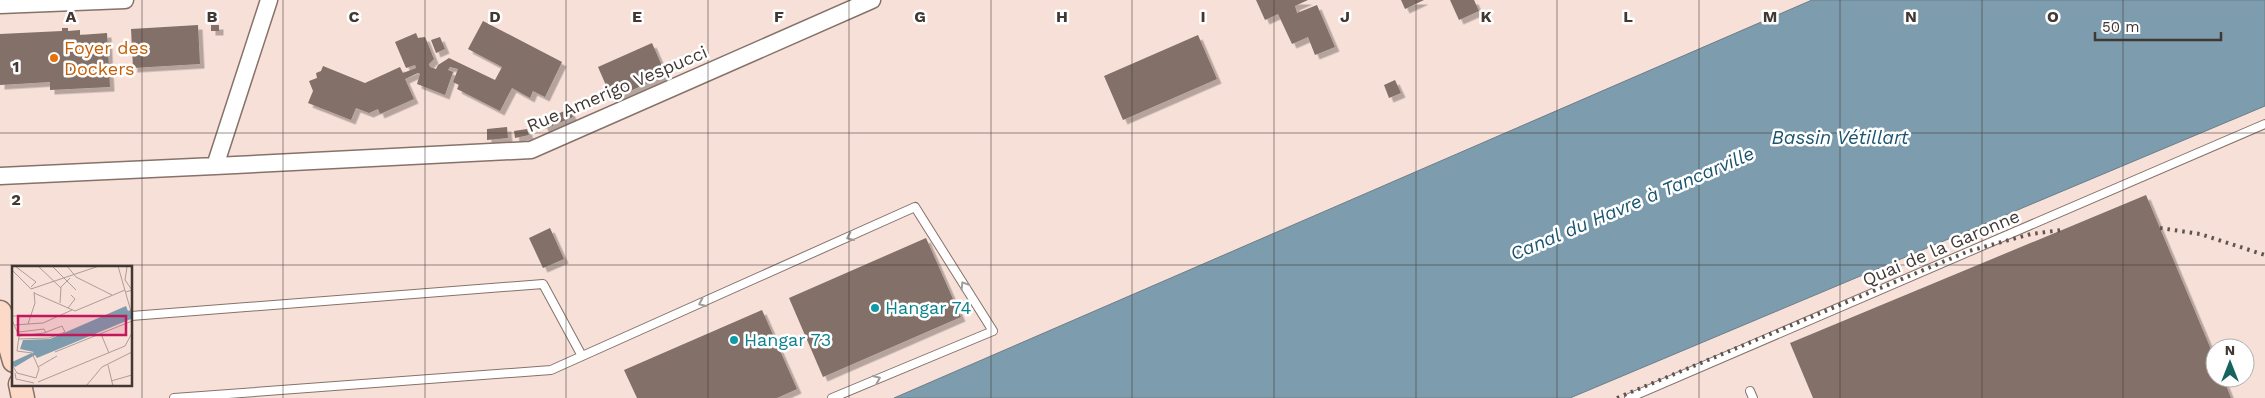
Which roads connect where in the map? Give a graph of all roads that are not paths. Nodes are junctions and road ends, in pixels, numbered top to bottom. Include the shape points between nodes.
1 (125, 0) edge
2 (269, 0) edge
3 (872, 0) edge
4 (0, 5) edge
5 (2265, 124) edge
6 (214, 166) junction
7 (0, 176) edge
8 (0, 312) edge
9 (132, 316) edge
10 (12, 347) edge
11 (582, 356) junction
12 (174, 398) edge
13 (832, 398) edge
14 (1629, 398) edge

1 - 4 street
2 - 6 street
3 - 6 street, Rue Amerigo Vespucci via 531,150
5 - 14 lane, Quai de la Garonne
6 - 7 street, Rue Amerigo Vespucci
8 - 10 street
9 - 11 lane via 543,284
11 - 12 lane via 551,370
13 -> 11 lane via 993,331 915,207

